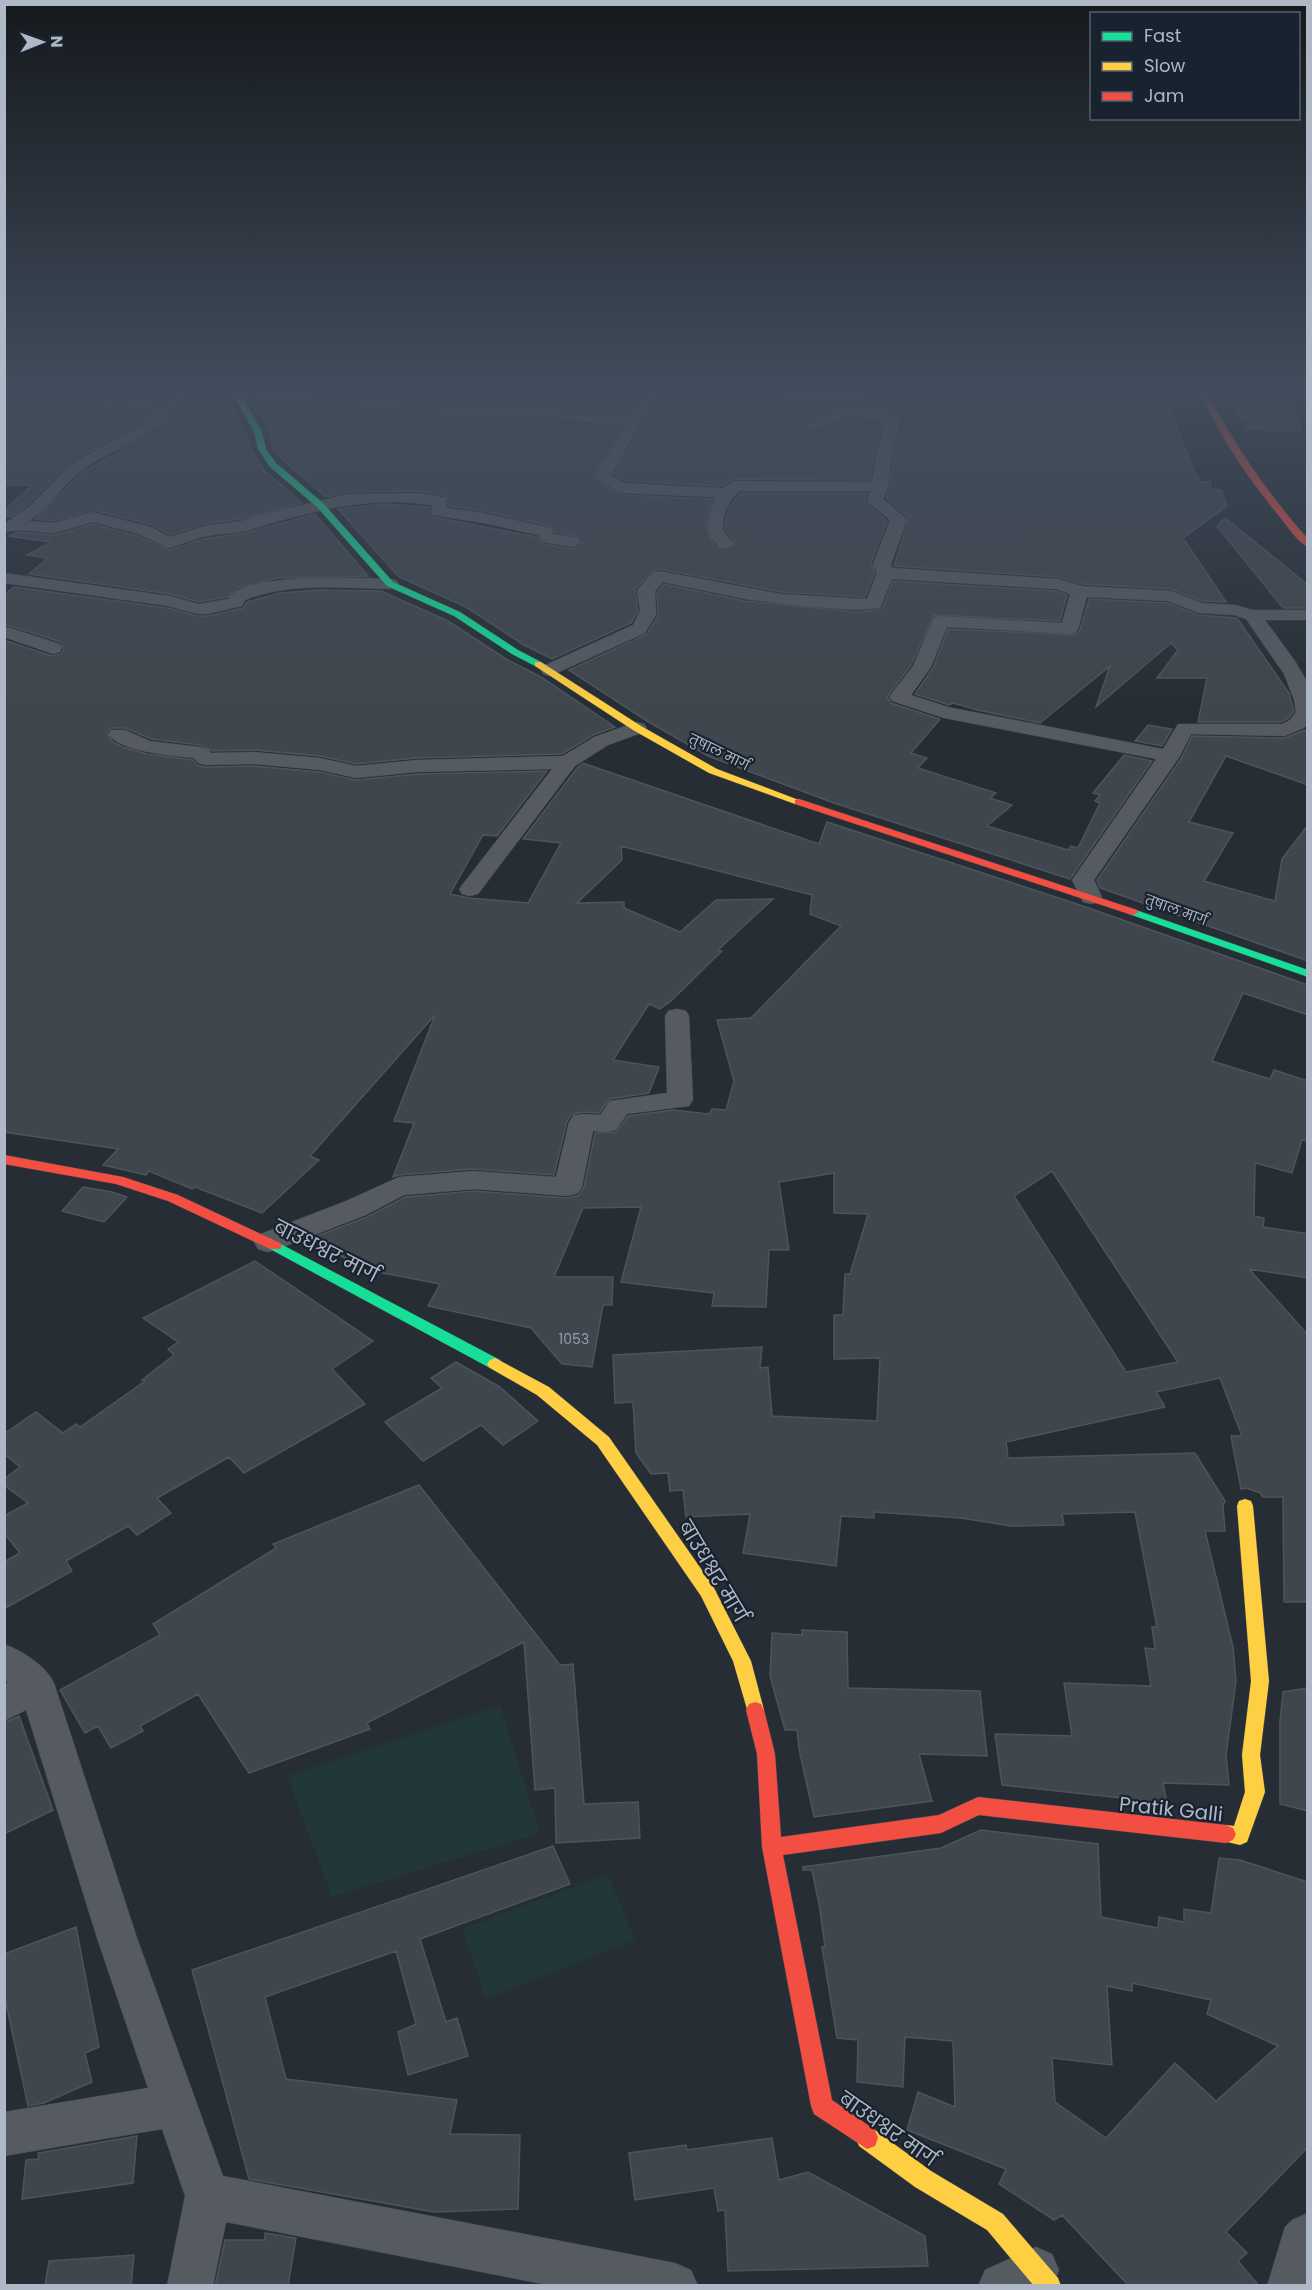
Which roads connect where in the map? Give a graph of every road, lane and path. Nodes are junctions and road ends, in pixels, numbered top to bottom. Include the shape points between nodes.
1 (53, 492) edge
2 (305, 492) edge
3 (702, 492) edge
4 (879, 492) edge
5 (1264, 492) edge
6 (726, 493) joint
7 (320, 505) junction
8 (9, 528) edge
9 (573, 542) dead end
10 (726, 544) dead end
11 (1308, 545) edge
12 (886, 573) junction
13 (4, 578) edge
14 (390, 584) junction
15 (1080, 591) junction
16 (1252, 615) junction
17 (1308, 615) edge
18 (4, 632) edge
19 (53, 648) dead end
20 (550, 670) junction
21 (637, 728) junction
22 (117, 734) dead end
23 (1170, 756) junction
24 (568, 762) junction
25 (470, 890) dead end
26 (1091, 897) junction
27 (1308, 974) edge
28 (677, 1016) dead end
29 (4, 1159) edge
30 (268, 1242) junction
31 (1245, 1506) dead end
32 (4, 1659) edge
33 (20, 1694) edge
34 (772, 1847) junction
35 (176, 2105) junction
36 (4, 2134) edge
37 (208, 2196) junction
38 (1308, 2236) edge
39 (1029, 2280) edge
40 (190, 2286) edge
41 (675, 2286) edge
42 (1290, 2286) edge

1 - 8 street
2 - 7 street, तुषाल मार्ग
3 - 6 street
4 - 12 street via 876,500 899,519 882,564
5 - 11 street
6 - 10 street via 714,525
7 - 8 street via 168,543 145,530 92,517 54,528
7 - 9 street via 383,497 437,500 437,512 544,531 549,538
7 - 14 street, तुषाल मार्ग
12 - 15 street via 1058,584
12 - 20 street via 874,604 855,605 743,593 659,576 646,590 650,606 646,622 639,629
13 - 14 street via 170,601 197,609 236,602 243,594 282,585
14 - 20 street, तुषाल मार्ग via 457,614
15 - 16 street via 1171,596 1199,608
15 - 23 street via 1069,629 940,621 922,667 899,697 944,712
16 - 17 street
16 - 23 street via 1282,656 1302,692 1306,712 1296,724 1285,729 1185,728
18 - 19 street
20 - 21 street, तुषाल मार्ग
21 - 24 street via 601,741
21 - 26 street, तुषाल मार्ग via 713,771 761,790
22 - 24 street via 146,746 200,753 205,759 254,758 320,764 356,772 417,766
23 - 26 street via 1083,880
24 - 25 street
26 - 27 street, तुषाल मार्ग
28 - 30 street via 680,1100 619,1107 608,1124 582,1122 568,1187 474,1180 399,1186 356,1208
29 - 30 street, बाउधश्वर मार्ग via 118,1180 172,1198
30 - 34 street, बाउधश्वर मार्ग via 543,1391 603,1441 707,1591 742,1661 766,1754
31 - 34 street, Pratik Galli via 1260,1682 1251,1755 1255,1792 1240,1836 978,1806 941,1824
32 - 33 street
33 - 35 street via 117,1938
34 - 39 street, बाउधश्वर मार्ग via 822,2106 923,2179 995,2222
35 - 36 street
35 - 37 street
37 - 40 street
37 - 41 street
38 - 42 street via 1301,2243

